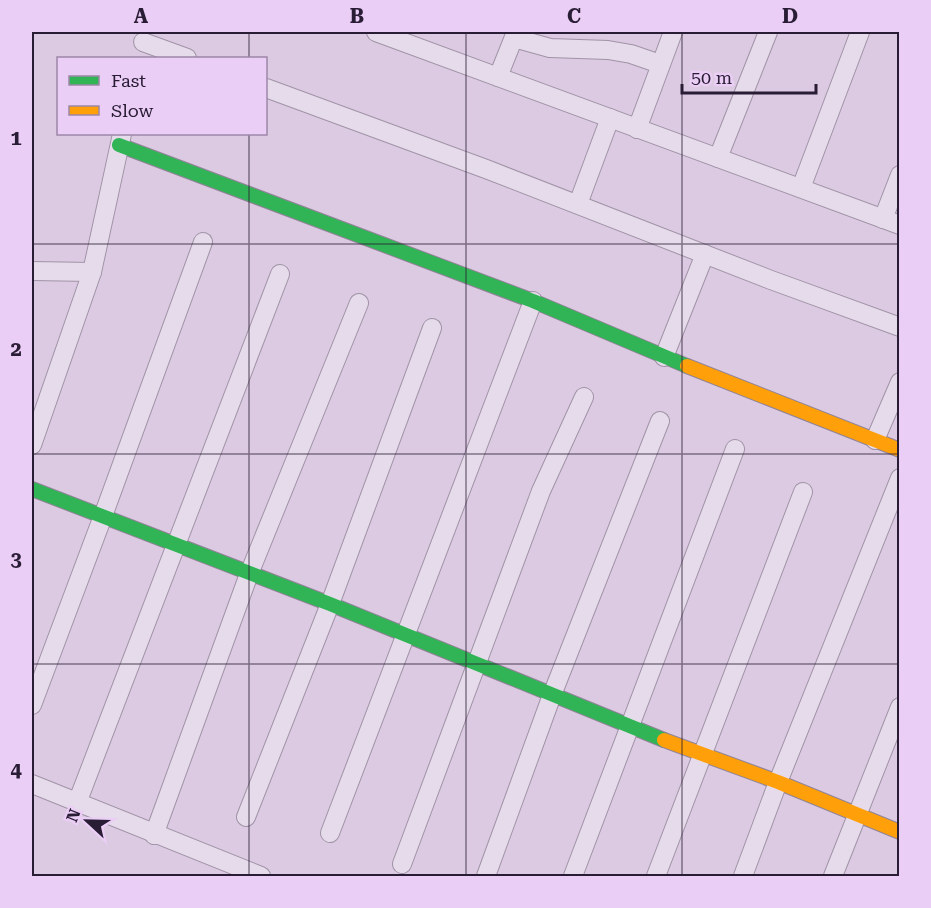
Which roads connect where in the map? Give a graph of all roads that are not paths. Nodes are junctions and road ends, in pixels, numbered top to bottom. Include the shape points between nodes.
1 (376, 32) edge
2 (673, 32) edge
3 (768, 32) edge
4 (860, 32) edge
5 (515, 35) edge
6 (419, 39) edge
7 (143, 44) edge
8 (184, 57) edge
9 (660, 64) junction
10 (498, 77) junction
11 (267, 88) edge
12 (610, 118) junction
13 (637, 129) junction
14 (121, 139) edge
15 (718, 158) junction
16 (900, 175) edge
17 (801, 188) junction
18 (578, 204) junction
19 (891, 222) edge
20 (202, 242) dead end
21 (705, 254) junction
22 (32, 271) edge
23 (92, 272) junction
24 (280, 274) dead end
25 (533, 301) junction
26 (359, 303) dead end
27 (900, 327) edge
28 (432, 328) dead end
29 (664, 357) junction
30 (900, 382) edge
31 (584, 397) dead end
32 (660, 421) dead end
33 (875, 440) junction
34 (32, 446) edge
35 (735, 449) dead end
36 (900, 450) edge
37 (900, 478) edge
38 (32, 489) edge
39 (803, 492) dead end
40 (104, 516) junction
41 (175, 545) junction
42 (249, 574) junction
43 (330, 604) junction
44 (407, 635) junction
45 (475, 664) junction
46 (552, 695) junction
47 (32, 705) edge
48 (900, 707) edge
49 (629, 727) junction
50 (701, 755) junction
51 (778, 782) junction
52 (32, 784) edge
53 (77, 803) junction
54 (857, 814) junction
55 (246, 817) dead end
56 (900, 832) edge
57 (330, 833) dead end
58 (154, 835) junction
59 (402, 864) dead end
60 (261, 876) edge
61 (486, 876) edge
62 (573, 876) edge
63 (656, 876) edge
64 (743, 876) edge
65 (833, 876) edge

1 - 6 street
2 - 9 street
3 - 15 street
4 - 17 street
5 - 9 street via 550,48 620,52
5 - 10 street
6 - 10 street
7 - 8 street
9 - 13 street
10 - 12 street
11 - 18 street
12 - 13 street
12 - 18 street
13 - 15 street
14 - 23 street
14 - 25 street
15 - 17 street
16 - 19 street
17 - 19 street
18 - 21 street
20 - 40 street
21 - 27 street
21 - 29 street
22 - 23 street
23 - 34 street
24 - 41 street
25 - 29 street
25 - 44 street
26 - 42 street
28 - 43 street
29 - 33 street
30 - 33 street
31 - 45 street via 541,490
32 - 46 street
33 - 36 street
35 - 49 street
37 - 51 street
38 - 40 street
39 - 50 street
40 - 41 street
40 - 47 street
41 - 42 street
41 - 53 street
42 - 43 street
42 - 58 street
43 - 44 street
43 - 55 street
44 - 45 street
44 - 57 street
45 - 46 street
45 - 59 street
46 - 49 street
46 - 61 street
48 - 54 street
49 - 50 street
49 - 62 street
50 - 51 street
50 - 63 street
51 - 54 street
51 - 64 street
52 - 53 street
53 - 58 street
54 - 56 street
54 - 65 street
58 - 60 street

